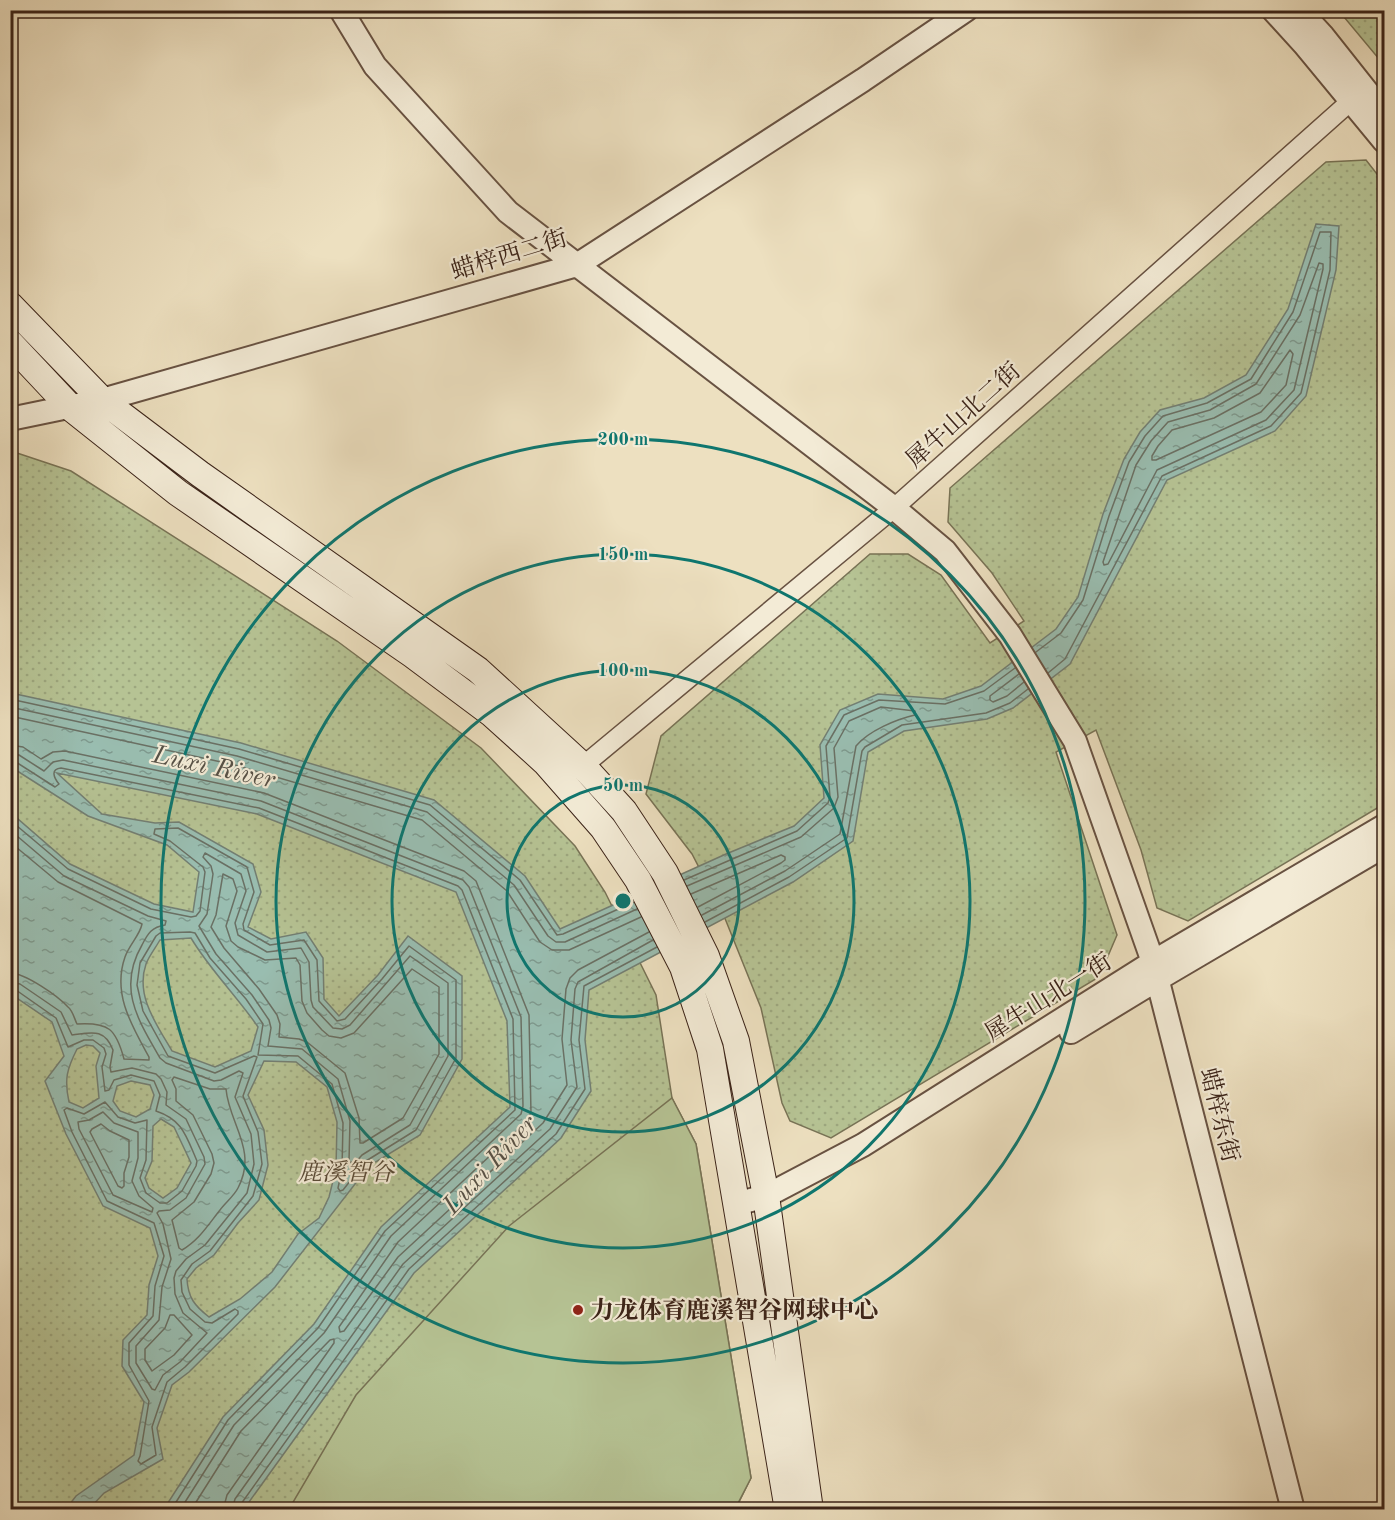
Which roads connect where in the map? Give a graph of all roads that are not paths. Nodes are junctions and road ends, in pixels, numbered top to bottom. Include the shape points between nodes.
1 (341, 10) edge
2 (966, 10) edge
3 (1273, 10) edge
4 (1299, 10) edge
5 (1358, 94) junction
6 (1384, 112) edge
7 (1384, 141) edge
8 (577, 265) junction
9 (10, 305) edge
10 (10, 343) edge
11 (102, 400) junction
12 (71, 408) junction
13 (10, 419) edge
14 (894, 508) junction
15 (583, 766) junction
16 (1384, 826) edge
17 (1384, 846) edge
18 (1156, 971) junction
19 (767, 1204) junction
20 (738, 1214) junction
21 (788, 1509) edge
22 (810, 1509) edge
23 (1293, 1509) edge

1 - 8 street, 蜡梓东街 via 375,66 508,212
2 - 8 street, 蜡梓西二街
3 - 5 street
4 - 5 street
5 - 6 street
5 - 7 street
5 - 14 street, 犀牛山北二街
8 - 11 street, 蜡梓西二街
8 - 14 street, 蜡梓东街
9 - 11 main road
10 - 12 main road
11 - 12 street, 蜡梓西二街
11 - 15 main road via 478,670
12 - 13 street, 蜡梓西二街
12 - 20 main road via 178,492 492,714 545,762 603,828 638,880 683,967 710,1049
14 - 15 street, 犀牛山北二街
14 - 18 street, 蜡梓东街 via 945,551 1010,635 1075,741
15 - 19 main road via 624,811 665,873 701,946 736,1041
16 - 18 street, 犀牛山北一街
17 - 18 street, 犀牛山北一街
18 - 19 street, 犀牛山北一街 via 849,1169
18 - 23 street, 蜡梓东街
19 - 20 street, 犀牛山北一街
19 - 22 main road
20 - 21 main road

